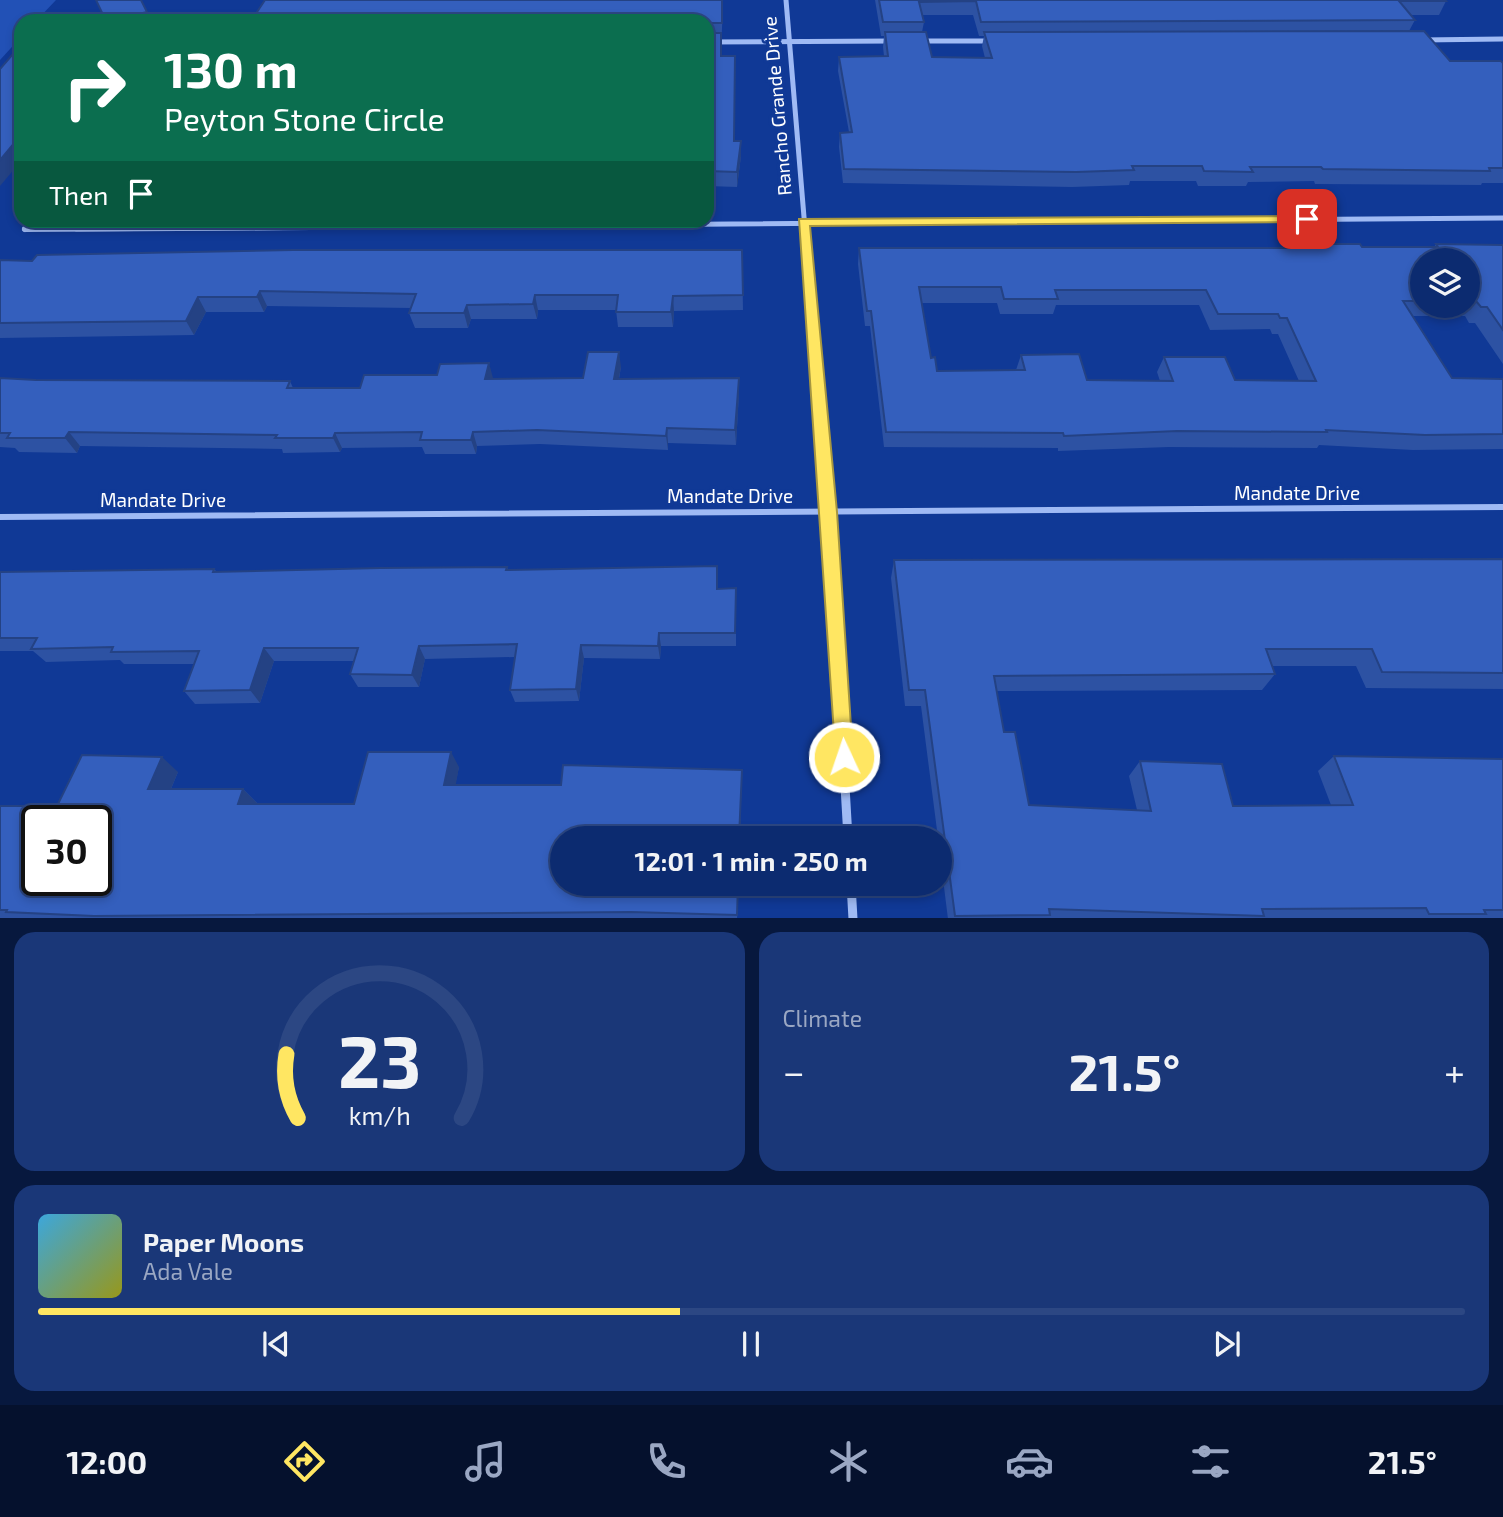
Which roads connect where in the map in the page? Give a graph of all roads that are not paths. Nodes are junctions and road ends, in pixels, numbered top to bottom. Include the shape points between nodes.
1 (786, 0) edge
2 (1502, 39) edge
3 (1418, 40) edge
4 (901, 41) edge
5 (915, 41) edge
6 (999, 41) edge
7 (789, 42) junction
8 (714, 43) edge
9 (1503, 219) edge
10 (804, 222) junction
11 (714, 223) edge
12 (26, 228) edge
13 (136, 228) edge
14 (1503, 507) edge
15 (829, 512) junction
16 (0, 517) edge
17 (847, 826) edge
18 (852, 896) edge
19 (853, 918) edge

1 - 7 street, Rancho Grande Drive
2 - 3 street
4 - 7 street
5 - 6 street
7 - 8 street
7 - 10 street, Rancho Grande Drive
9 - 10 street
10 - 11 street
10 - 15 street, Rancho Grande Drive
12 - 13 street
14 - 15 street, Mandate Drive
15 - 16 street, Mandate Drive
15 - 17 street, Rancho Grande Drive
18 - 19 street

